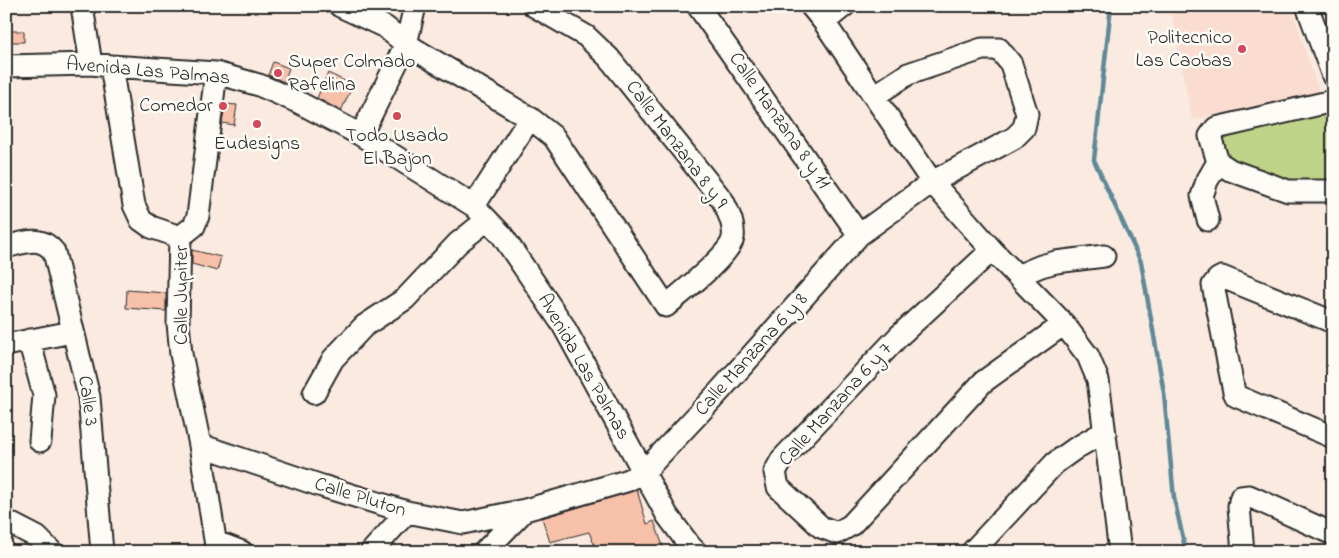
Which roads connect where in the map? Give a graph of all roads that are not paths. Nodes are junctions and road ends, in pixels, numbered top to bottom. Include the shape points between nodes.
1 (82, 6) edge
2 (340, 6) edge
3 (415, 6) edge
4 (534, 6) edge
5 (698, 6) edge
6 (844, 6) edge
7 (1307, 6) edge
8 (818, 14) edge
9 (406, 44) junction
10 (101, 65) junction
11 (6, 66) edge
12 (216, 73) junction
13 (1333, 76) edge
14 (874, 96) junction
15 (1333, 101) edge
16 (530, 118) junction
17 (361, 135) junction
18 (1218, 162) junction
19 (932, 182) junction
20 (1333, 191) edge
21 (480, 213) junction
22 (1208, 220) dead end
23 (859, 235) junction
24 (180, 237) junction
25 (6, 247) edge
26 (992, 250) junction
27 (1104, 256) dead end
28 (1017, 276) junction
29 (1333, 322) edge
30 (1064, 324) junction
31 (72, 332) junction
32 (29, 340) junction
33 (6, 345) edge
34 (314, 393) dead end
35 (1104, 432) junction
36 (1333, 437) edge
37 (40, 441) dead end
38 (200, 445) junction
39 (643, 473) junction
40 (525, 510) junction
41 (407, 512) junction
42 (6, 521) edge
43 (1333, 534) edge
44 (217, 547) edge
45 (52, 552) edge
46 (102, 552) edge
47 (242, 552) edge
48 (371, 552) edge
49 (484, 552) edge
50 (696, 552) edge
51 (972, 552) edge
52 (1120, 552) edge
53 (1243, 552) edge

1 - 10 street
2 - 9 street via 385,27
3 - 9 street
4 - 16 street, Calle Manzana 8 y 9 via 586,36 609,58 724,201 731,218 733,238 725,254 666,306 554,138
5 - 23 street, Calle Manzana 8 y 11
6 - 8 street
7 - 13 street
8 - 14 street
9 - 16 street
9 - 17 street
10 - 11 street, Avenida Las Palmas
10 - 12 street, Avenida Las Palmas
10 - 24 street via 134,205 141,220 151,227
12 - 17 street, Avenida Las Palmas via 259,85
12 - 24 street, Calle Jupiter via 198,216 194,226
14 - 19 street
14 - 19 street, Calle Manzana 6 y 8 via 908,74 982,49 999,49 1011,64 1027,114 1024,128 1014,138
15 - 18 street via 1212,130 1210,136
16 - 21 street
17 - 21 street, Avenida Las Palmas
18 - 20 street via 1230,170 1288,191
18 - 22 street via 1202,196
19 - 23 street, Calle Manzana 6 y 8
19 - 26 street
21 - 34 street via 458,243 405,299 364,326 333,359
21 - 39 street, Avenida Las Palmas via 502,235 563,325
23 - 39 street, Calle Manzana 6 y 8
24 - 38 street, Calle Jupiter via 178,323 181,354
25 - 31 street, Calle 3 via 37,241 45,242 54,252
26 - 28 street
26 - 30 street, Calle Manzana 6 y 7 via 899,336 782,460 775,472 778,487 821,527 837,533 851,525 984,382
27 - 28 street via 1056,262
28 - 30 street
29 - 36 street via 1222,277 1213,285 1238,398
30 - 35 street via 1088,356 1098,380
31 - 32 street
31 - 46 street, Calle 3 via 89,397
32 - 33 street
32 - 37 street via 44,395
35 - 51 street via 1055,463
35 - 52 street
38 - 41 street, Calle Pluton
38 - 44 street, Calle Jupiter
39 - 40 street, Calle Pluton via 626,481
39 - 50 street, Avenida Las Palmas via 667,515
40 - 41 street, Calle Pluton via 463,523
40 - 49 street
41 - 48 street
42 - 45 street via 37,537
43 - 53 street via 1249,496 1241,497
44 - 47 street

